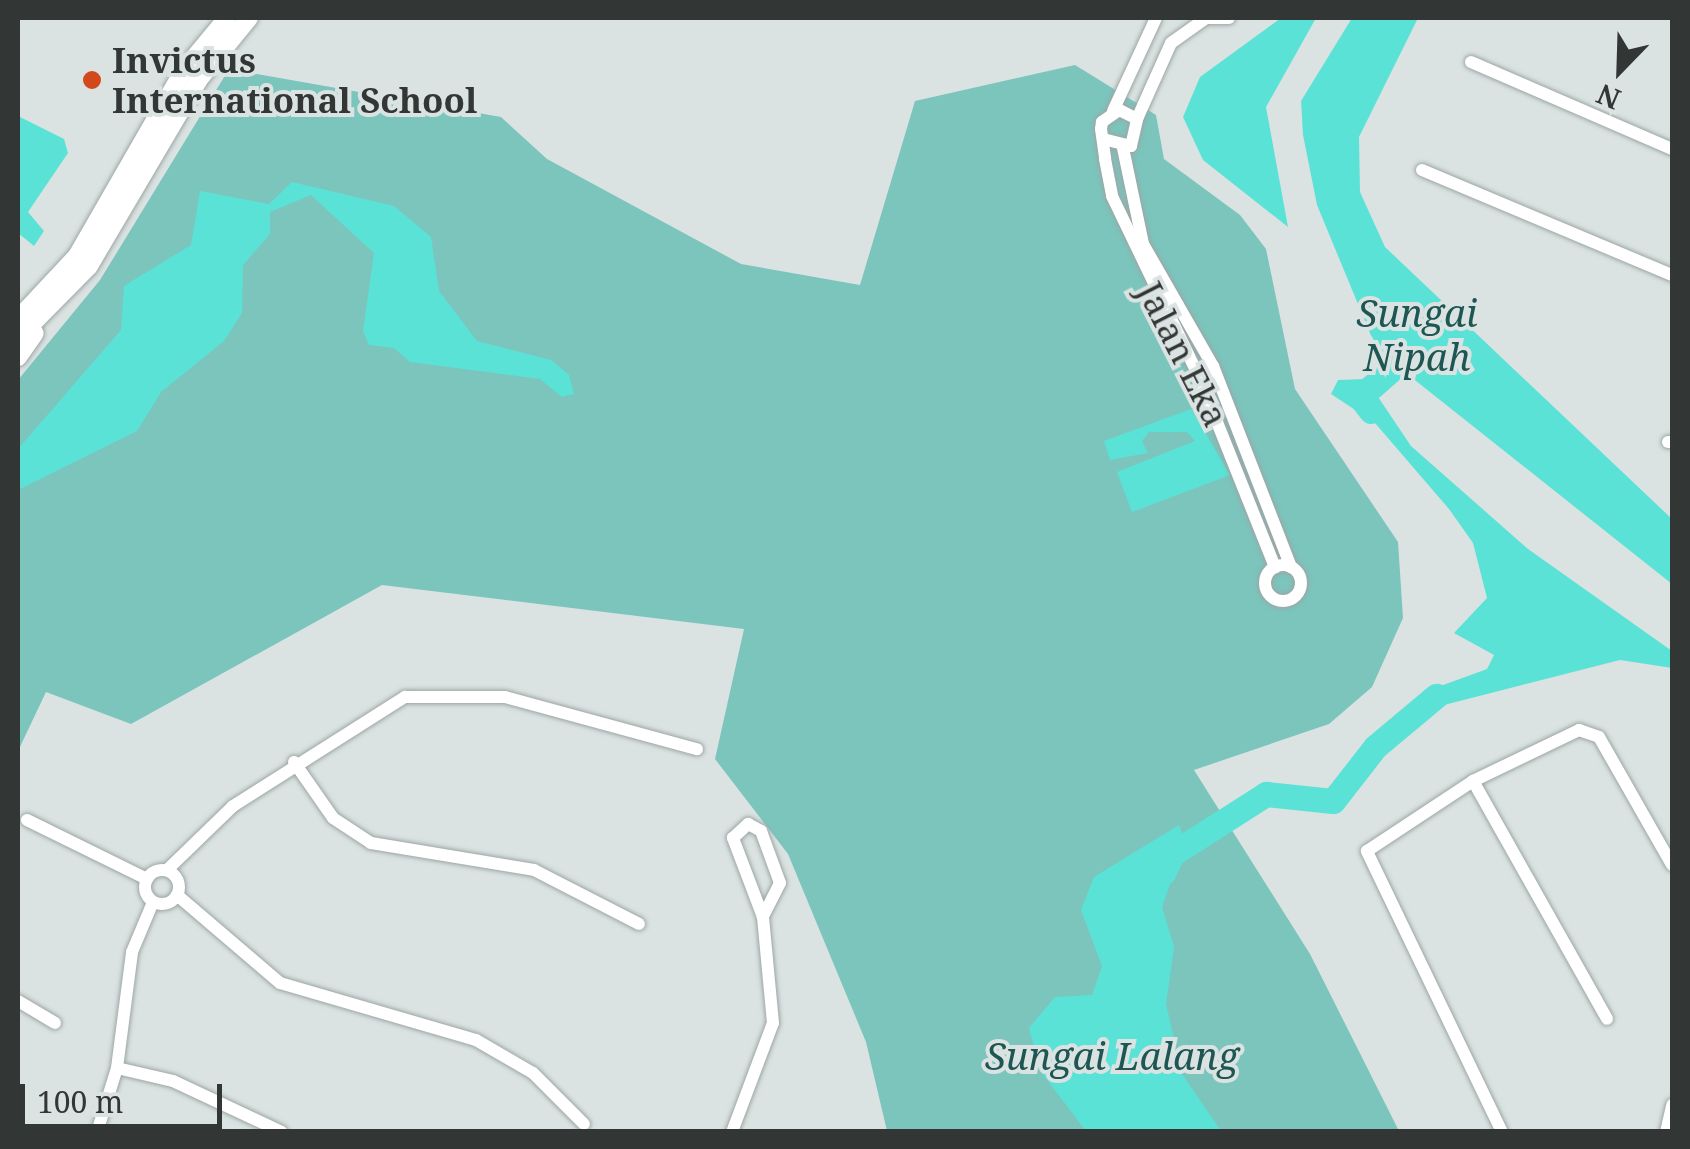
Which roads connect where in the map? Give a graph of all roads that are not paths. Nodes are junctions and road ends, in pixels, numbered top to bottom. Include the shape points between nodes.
1 (227, 18) edge
2 (249, 18) edge
3 (1156, 18) edge
4 (1229, 18) edge
5 (1471, 62) dead end
6 (1113, 111) junction
7 (1137, 119) junction
8 (1103, 138) junction
9 (1123, 148) junction
10 (1672, 148) edge
11 (1422, 170) dead end
12 (1672, 275) edge
13 (21, 313) edge
14 (40, 324) junction
15 (18, 338) edge
16 (18, 357) edge
17 (1291, 566) junction
18 (1275, 567) junction
19 (697, 750) dead end
20 (294, 762) junction
21 (1473, 781) junction
22 (27, 820) dead end
23 (1672, 865) edge
24 (167, 870) junction
25 (147, 878) junction
26 (177, 896) junction
27 (154, 902) junction
28 (763, 917) junction
29 (640, 924) dead end
30 (18, 1001) edge
31 (1607, 1018) dead end
32 (55, 1023) dead end
33 (117, 1068) junction
34 (1672, 1105) edge
35 (584, 1124) dead end
36 (97, 1132) edge
37 (282, 1132) edge
38 (732, 1132) edge
39 (1502, 1132) edge
40 (1666, 1132) edge

1 - 13 street via 184,70 76,256
2 - 14 street via 199,79 89,266
3 - 6 street
4 - 7 street via 1206,18 1172,43
5 - 10 street
6 - 7 street
6 - 8 street
7 - 9 street via 1136,141
8 - 9 street
8 - 18 street, Jalan Eka via 1123,227 1199,376
9 - 17 street, Jalan Eka via 1144,244 1213,366
11 - 12 street
14 - 15 street
14 - 16 street
17 - 18 street
17 - 18 street, Jalan Eka via 1300,590 1284,601 1265,584
19 - 20 street via 504,697 437,692 375,708
20 - 24 street
20 - 29 street via 333,818 371,842 534,870
21 - 23 street via 1561,734 1592,732
21 - 31 street
21 - 39 street via 1365,858 1460,1031
22 - 25 street
24 - 25 street
24 - 26 street
25 - 27 street
26 - 27 street
26 - 35 street via 280,983 476,1040 533,1073
27 - 33 street via 126,978
28 - 28 street via 732,838 748,824 760,831 780,884
28 - 38 street via 773,1023
30 - 32 street
33 - 36 street
33 - 37 street via 173,1081
34 - 40 street

